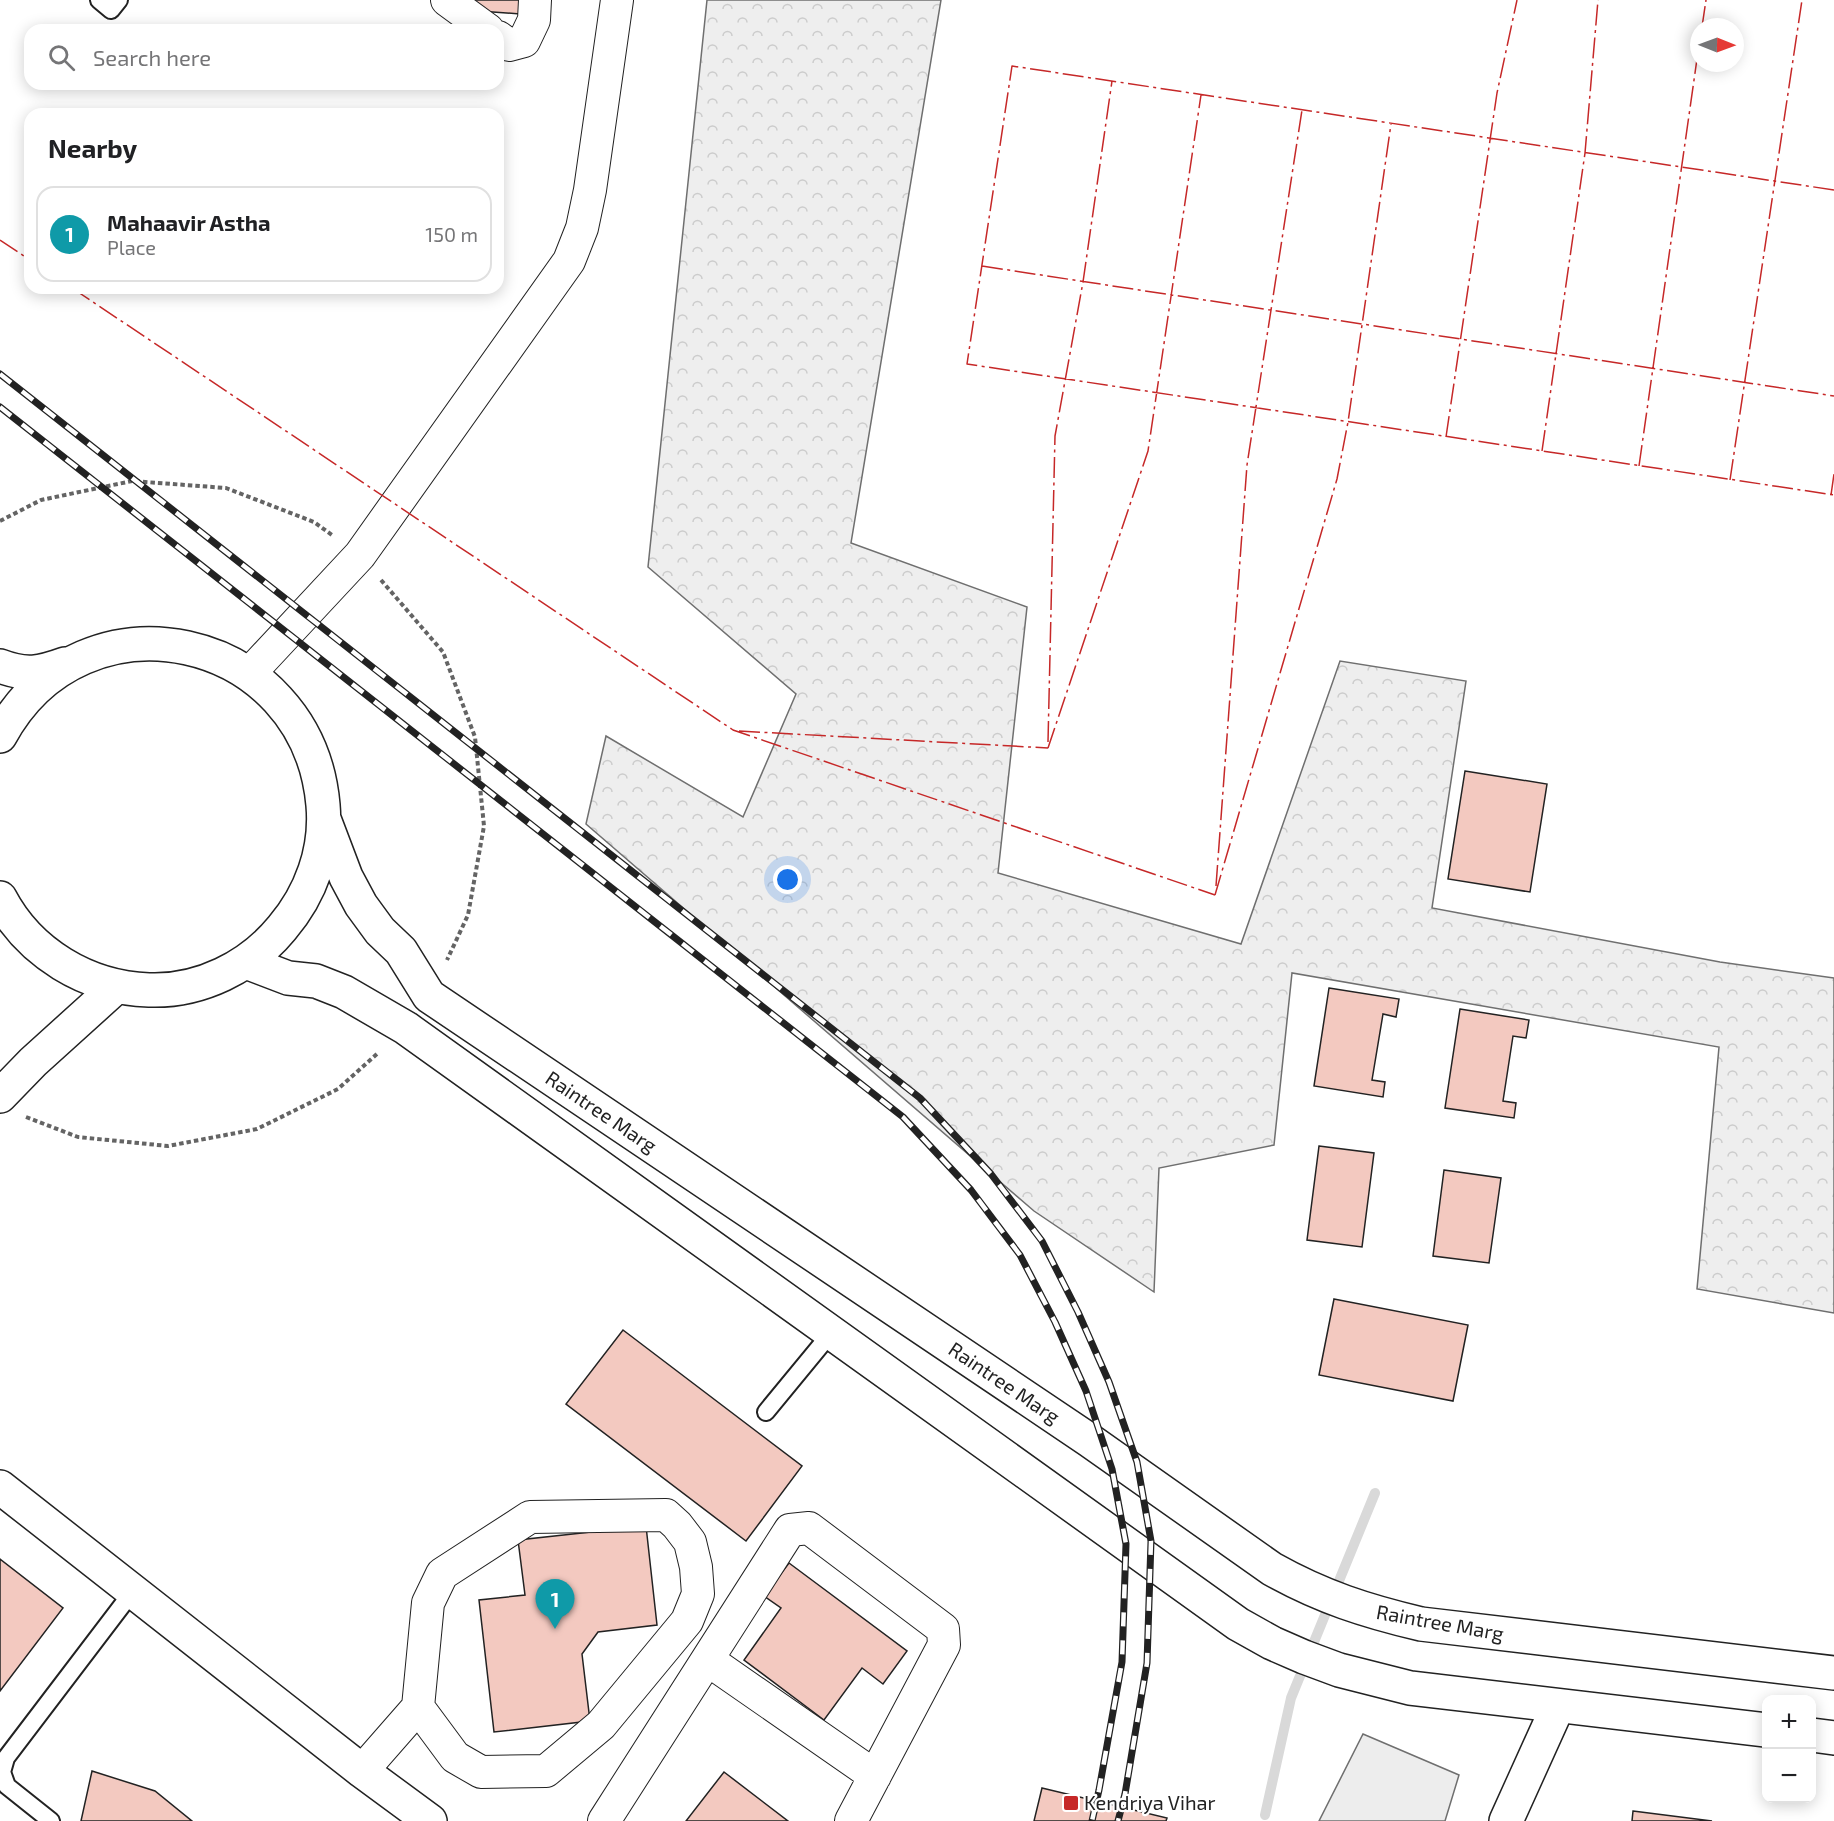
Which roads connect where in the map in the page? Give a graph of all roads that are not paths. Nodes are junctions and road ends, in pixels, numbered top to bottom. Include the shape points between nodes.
1 (99, 0) edge
2 (119, 0) edge
3 (447, 0) edge
4 (536, 0) edge
5 (616, 0) edge
6 (480, 24) edge
7 (504, 41) edge
8 (88, 656) junction
9 (0, 666) edge
10 (249, 674) junction
11 (0, 736) edge
12 (324, 819) junction
13 (0, 898) edge
14 (246, 962) junction
15 (117, 986) junction
16 (11, 1106) edge
17 (831, 1333) junction
18 (766, 1412) dead end
19 (0, 1487) edge
20 (133, 1591) junction
21 (708, 1660) junction
22 (1834, 1673) edge
23 (1558, 1706) junction
24 (418, 1707) junction
25 (1762, 1729) edge
26 (1816, 1736) edge
27 (1834, 1738) edge
28 (362, 1771) junction
29 (875, 1776) junction
30 (51, 1821) edge
31 (430, 1821) edge
32 (604, 1821) edge
33 (851, 1821) edge
34 (1506, 1821) edge

1 - 2 lane via 111,10
3 - 6 street
4 - 7 street via 534,20 524,40 509,45
5 - 10 street via 590,190 582,228 569,261 360,555
8 - 9 main road via 39,673
8 - 10 main road via 153,643 187,647 219,657
8 - 11 main road via 31,693
10 - 12 main road via 275,696 296,722 312,752 321,785
12 - 14 main road via 310,885 294,914
12 - 22 main road, Raintree Marg via 361,905 401,951 429,996 1300,1585 1358,1608 1421,1624
13 - 15 main road via 29,938 54,960 84,976
14 - 15 main road via 184,987 150,990
14 - 17 main road via 288,978 316,981 344,992 406,1028
15 - 16 main road via 33,1062
17 - 18 lane
17 - 23 main road via 1238,1624 1272,1643 1322,1664 1410,1688
19 - 20 main road
20 - 28 main road
20 - 30 lane via 6,1758 2,1772 7,1786
21 - 29 street
21 - 29 street via 790,1530 809,1528 943,1629 944,1645
21 - 32 street
23 - 25 main road
23 - 34 main road
24 - 24 street via 428,1603 442,1574 530,1517 666,1515 690,1542 698,1594 687,1621 601,1725 546,1771 481,1772 455,1756
24 - 28 street
26 - 27 main road
28 - 31 main road
29 - 33 street

